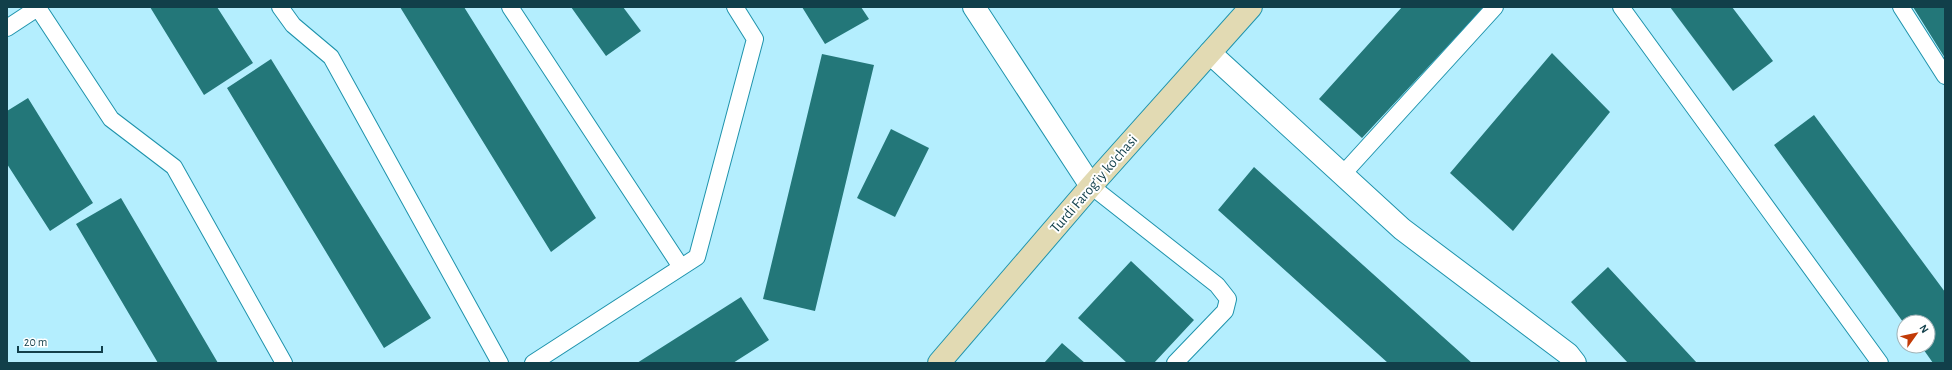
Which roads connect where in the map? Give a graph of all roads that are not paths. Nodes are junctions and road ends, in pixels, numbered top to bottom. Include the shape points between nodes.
1 (38, 7) edge
2 (280, 7) edge
3 (510, 7) edge
4 (735, 7) edge
5 (974, 7) edge
6 (1251, 7) edge
7 (1495, 7) edge
8 (1621, 7) edge
9 (1901, 7) edge
10 (7, 28) edge
11 (1210, 53) junction
12 (1945, 76) edge
13 (1342, 175) junction
14 (1091, 186) junction
15 (681, 267) junction
16 (284, 363) edge
17 (500, 363) edge
18 (533, 363) edge
19 (940, 363) edge
20 (1175, 363) edge
21 (1575, 363) edge
22 (1880, 363) edge

1 - 10 lane
1 - 16 lane via 111,119 174,167
2 - 17 lane via 293,25 331,57
3 - 15 lane
4 - 15 lane via 755,39 697,257
5 - 14 street
6 - 11 street, Turdi Farog'iy ko'chasi
7 - 13 lane
8 - 22 lane
9 - 12 lane
11 - 13 street
11 - 14 street, Turdi Farog'iy ko'chasi
13 - 21 street via 1402,230 1568,354
14 - 19 street, Turdi Farog'iy ko'chasi
14 - 20 lane via 1216,285 1228,299 1224,311
15 - 18 lane

